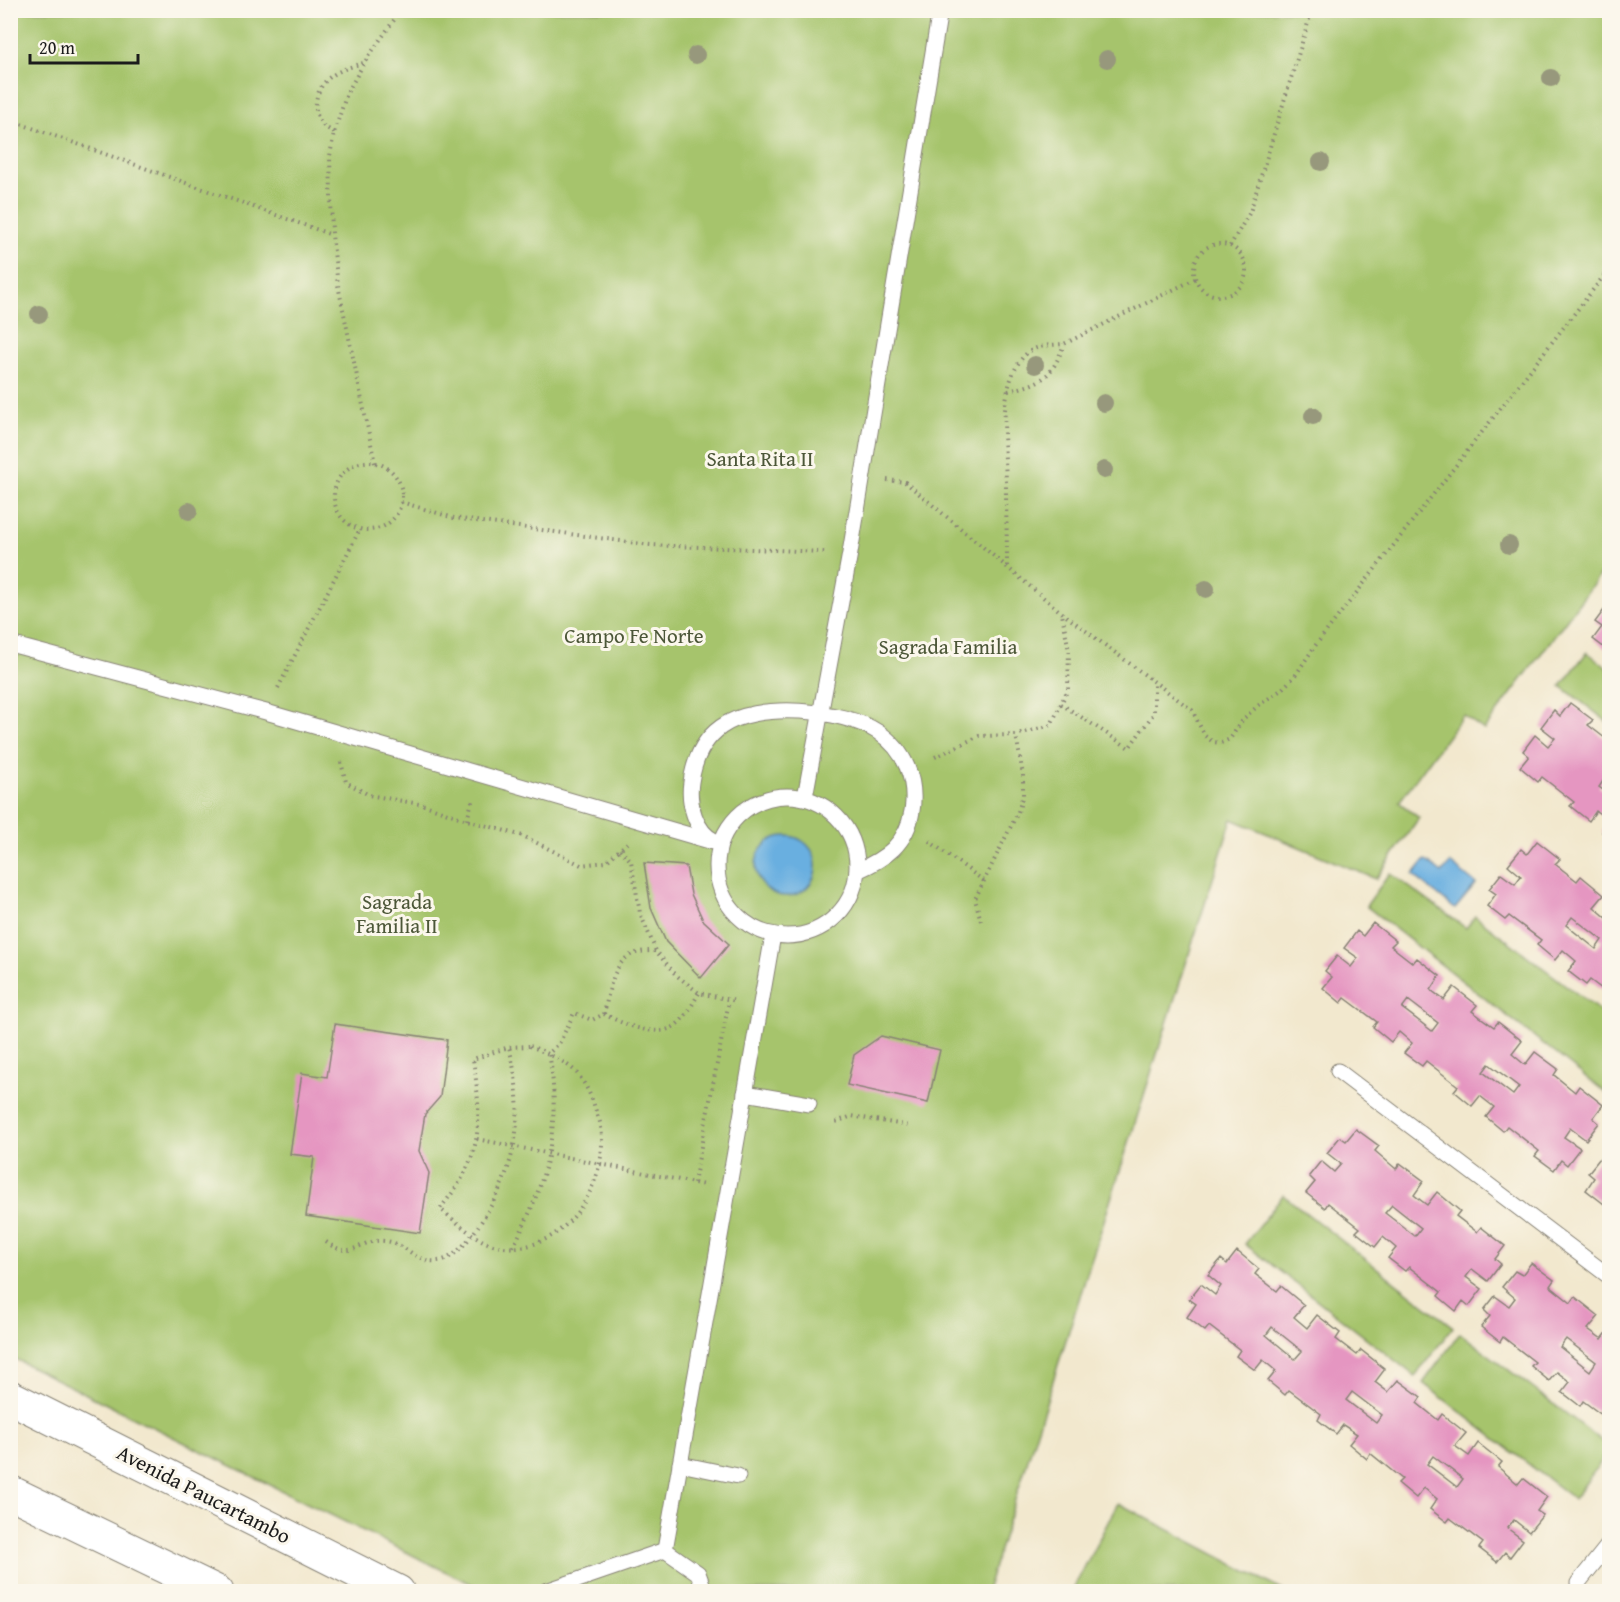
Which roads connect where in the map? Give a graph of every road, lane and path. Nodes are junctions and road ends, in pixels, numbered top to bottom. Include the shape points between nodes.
1 (401, 10) edge
2 (940, 10) edge
3 (1320, 10) edge
4 (1312, 12) edge
5 (364, 63) junction
6 (10, 120) edge
7 (334, 133) junction
8 (332, 235) junction
9 (1230, 246) junction
10 (1610, 268) edge
11 (1195, 279) junction
12 (1064, 344) junction
13 (1008, 391) junction
14 (375, 463) junction
15 (863, 477) junction
16 (401, 502) junction
17 (360, 529) junction
18 (850, 553) junction
19 (1008, 567) junction
20 (1062, 613) junction
21 (10, 644) edge
22 (1154, 682) junction
23 (1061, 704) junction
24 (266, 712) junction
25 (821, 713) junction
26 (335, 732) junction
27 (1016, 735) junction
28 (935, 757) dead end
29 (805, 797) junction
30 (648, 823) junction
31 (927, 840) dead end
32 (720, 844) junction
33 (620, 849) junction
34 (857, 871) junction
35 (984, 881) junction
36 (981, 921) dead end
37 (773, 935) junction
38 (656, 951) junction
39 (699, 993) junction
40 (729, 1001) junction
41 (761, 1003) junction
42 (604, 1014) junction
43 (509, 1047) junction
44 (549, 1053) junction
45 (1338, 1071) dead end
46 (745, 1093) junction
47 (809, 1104) dead end
48 (836, 1122) dead end
49 (910, 1126) dead end
50 (477, 1139) junction
51 (515, 1146) junction
52 (549, 1154) junction
53 (600, 1164) junction
54 (694, 1183) junction
55 (728, 1190) junction
56 (473, 1234) junction
57 (326, 1242) dead end
58 (513, 1248) junction
59 (1610, 1277) edge
60 (10, 1397) edge
61 (680, 1464) junction
62 (738, 1476) dead end
63 (10, 1492) edge
64 (1610, 1543) edge
65 (665, 1550) junction
66 (1578, 1583) dead end
67 (217, 1592) edge
68 (398, 1592) edge
69 (543, 1592) edge
70 (705, 1592) edge

1 - 5 path
2 - 15 lane
3 - 4 path
4 - 9 path via 1250,212
5 - 7 path via 347,93
5 - 7 path via 330,76 320,88 316,113 323,126
6 - 8 path
7 - 8 path via 330,156
8 - 14 path via 338,285
9 - 11 path via 1205,248 1195,262
9 - 11 path via 1237,250 1245,266 1246,274 1238,289 1230,295 1214,296
10 - 22 path via 1295,676 1243,719 1230,740 1213,742 1205,736 1192,710
11 - 12 path
12 - 13 path via 1047,377 1031,386
12 - 13 path via 1043,345 1027,353 1015,369
13 - 19 path via 1004,425
14 - 16 path via 395,475
14 - 17 path via 364,462 343,472 334,494 340,516
15 - 18 lane
15 - 19 path via 904,482
16 - 17 path via 396,516 388,523 370,530
16 - 18 path via 454,518 650,545
17 - 24 path
18 - 25 lane
19 - 20 path
20 - 22 path
20 - 23 path via 1069,651 1068,689
21 - 24 lane
22 - 23 path via 1154,713 1129,748
23 - 27 path via 1051,725
24 - 26 lane
25 - 29 lane
25 - 32 lane via 758,712 720,728 703,745 693,768 690,792 694,816 706,837
25 - 34 lane via 878,732 897,748 910,771 915,796 907,829 899,844 880,861
26 - 30 lane
26 - 33 path via 346,782 369,795 425,805 523,836 581,865 606,862
27 - 28 path via 979,736
27 - 35 path via 1023,795
29 - 32 lane via 766,799 746,808 730,824
29 - 34 lane via 835,813 846,828 855,848
30 - 32 lane
30 - 33 path
31 - 35 path
32 - 37 lane via 718,878 732,911 751,927
33 - 38 path via 631,861 640,914
34 - 37 lane via 851,894 838,914 819,928 796,936
35 - 36 path via 975,899
37 - 41 lane
38 - 39 path via 676,975
38 - 42 path via 636,953 620,963
39 - 40 path
39 - 42 path via 672,1028 648,1030
40 - 41 path
40 - 54 path
41 - 46 lane
42 - 44 path via 592,1020 574,1013 559,1044
43 - 44 path via 530,1046
43 - 50 path via 473,1059 478,1096
43 - 51 path via 518,1096
44 - 52 path via 554,1100
44 - 53 path via 574,1071 590,1094 601,1127
45 - 59 lane
46 - 47 lane
46 - 55 lane
48 - 49 path via 852,1116
50 - 51 path
50 - 56 path via 464,1175 440,1209
51 - 52 path
51 - 56 path via 497,1196
52 - 53 path
52 - 58 path via 536,1202
53 - 54 path
53 - 58 path via 588,1200 574,1218 541,1242
54 - 55 path
55 - 61 lane
56 - 57 path via 455,1254 444,1260 428,1261 388,1241 373,1241 351,1250 338,1250
56 - 58 path via 491,1244
60 - 68 main road, Avenida Paucartambo
61 - 62 lane
61 - 65 lane
63 - 67 main road
64 - 66 lane
65 - 69 lane
65 - 70 lane via 698,1573

